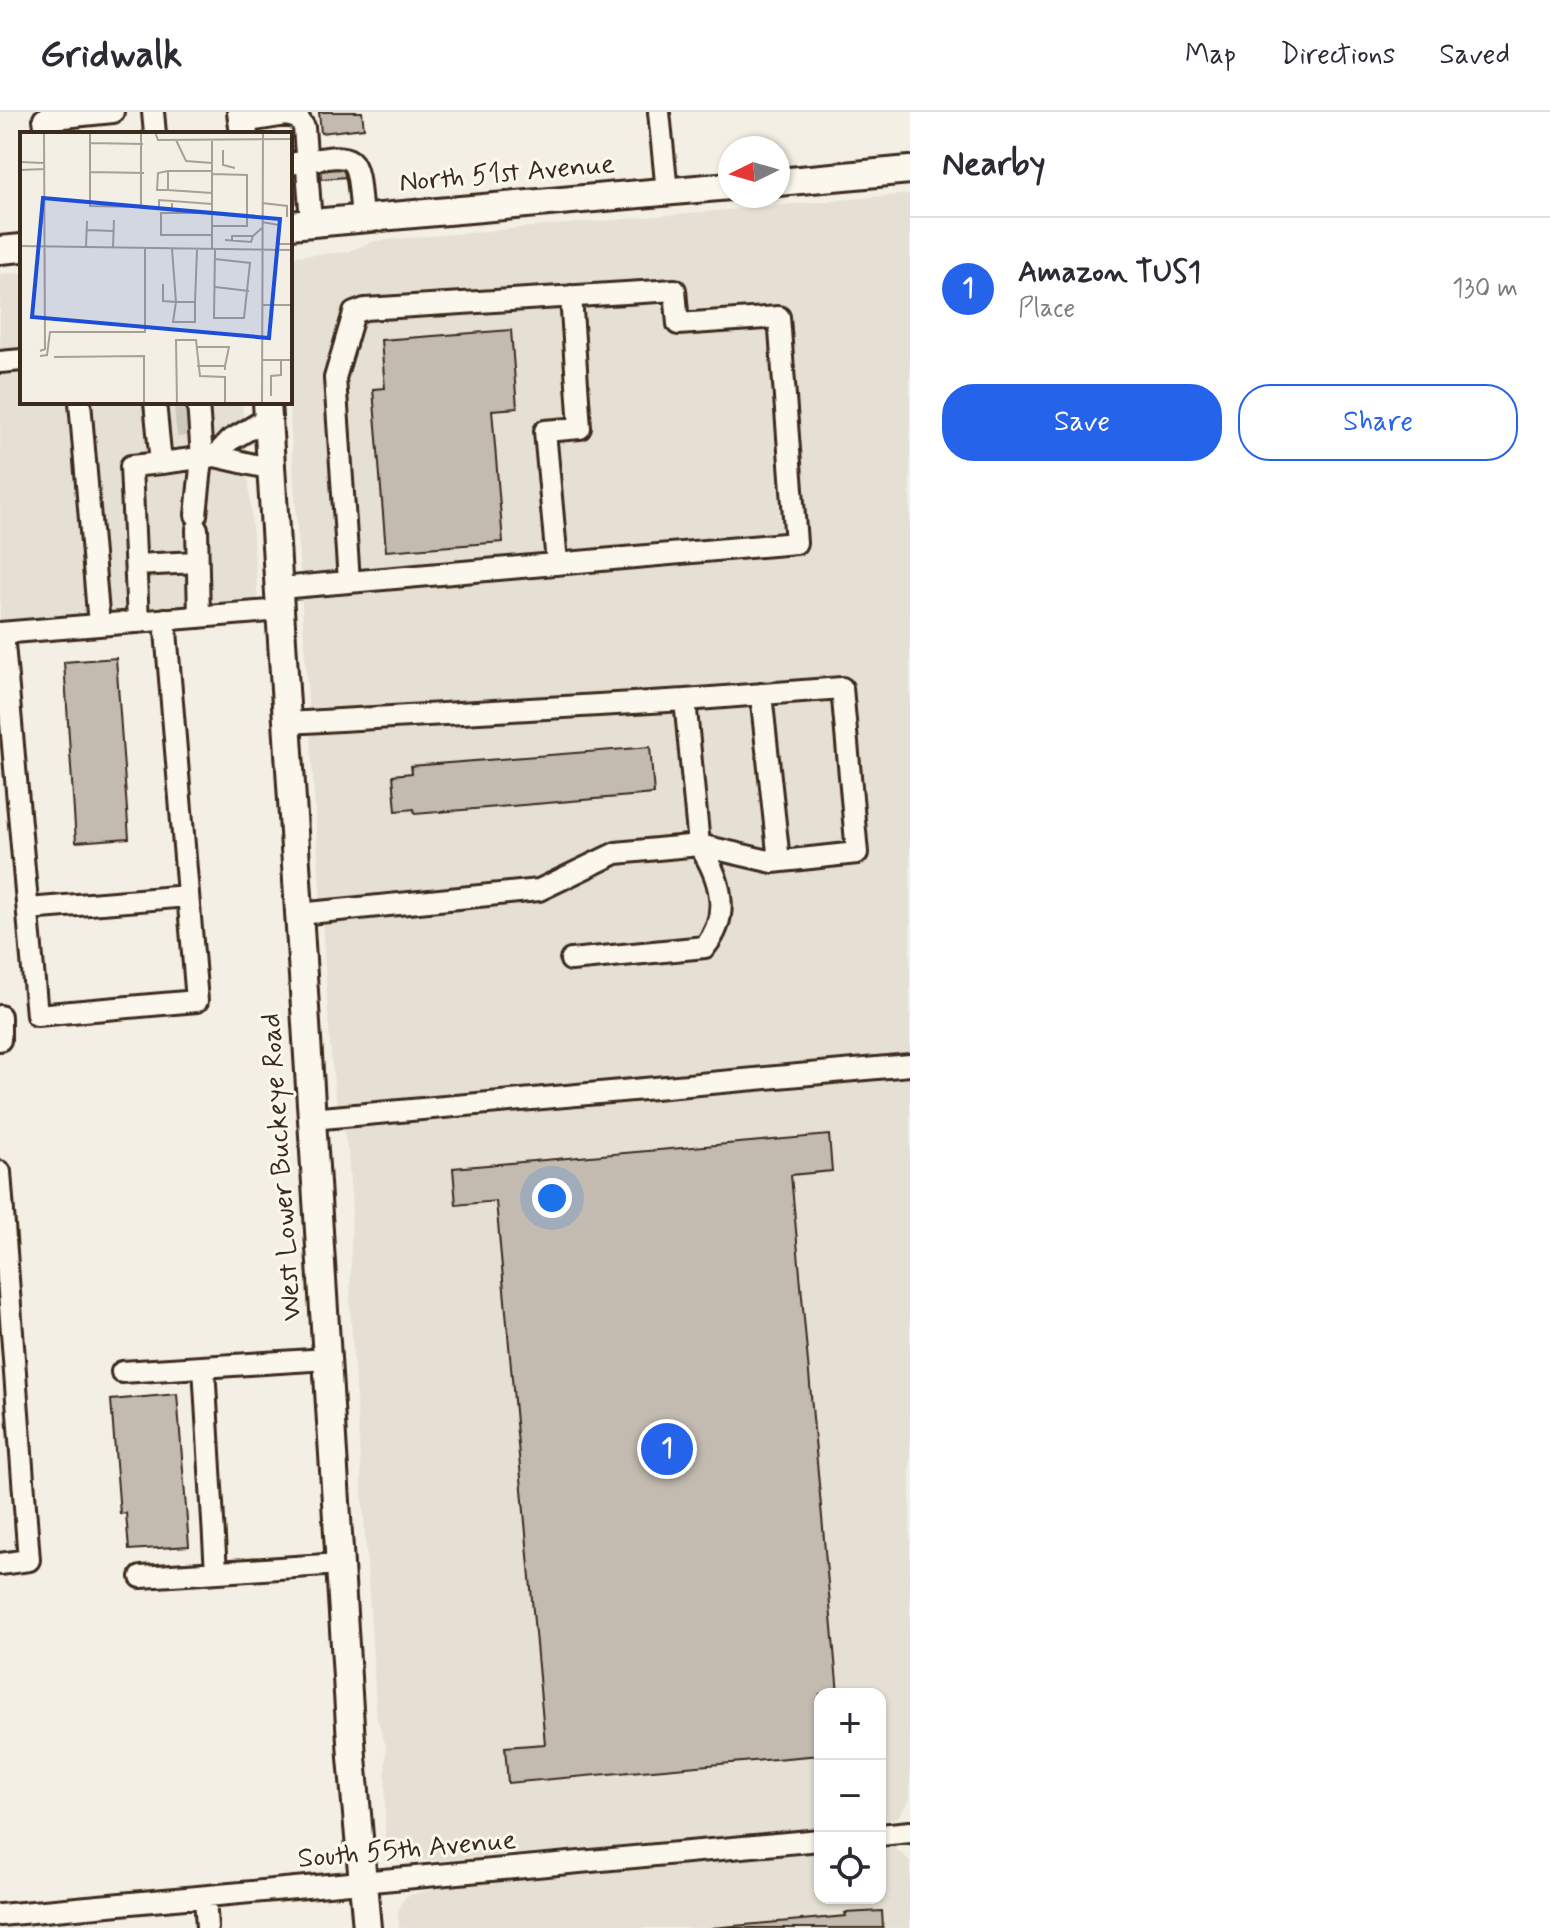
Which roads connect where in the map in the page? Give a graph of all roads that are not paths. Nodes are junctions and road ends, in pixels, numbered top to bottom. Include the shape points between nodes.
1 (113, 112) edge
2 (153, 112) edge
3 (659, 112) edge
4 (243, 123) edge
5 (46, 132) edge
6 (155, 132) edge
7 (299, 162) edge
8 (910, 170) edge
9 (790, 181) edge
10 (718, 187) edge
11 (667, 192) junction
12 (362, 219) junction
13 (300, 224) edge
14 (20, 248) edge
15 (0, 250) edge
16 (571, 296) junction
17 (20, 360) edge
18 (0, 362) edge
19 (80, 404) edge
20 (268, 410) edge
21 (180, 413) edge
22 (209, 457) junction
23 (161, 463) junction
24 (272, 469) junction
25 (197, 562) junction
26 (557, 563) junction
27 (136, 565) junction
28 (349, 581) junction
29 (281, 599) junction
30 (199, 617) junction
31 (165, 619) junction
32 (138, 622) junction
33 (99, 625) junction
34 (2, 633) edge
35 (761, 694) junction
36 (685, 700) junction
37 (288, 723) junction
38 (699, 845) junction
39 (779, 861) junction
40 (188, 896) junction
41 (28, 909) junction
42 (299, 914) junction
43 (571, 960) dead end
44 (0, 1016) edge
45 (0, 1040) edge
46 (910, 1065) edge
47 (311, 1119) junction
48 (0, 1172) edge
49 (327, 1359) junction
50 (204, 1367) junction
51 (122, 1372) dead end
52 (0, 1564) edge
53 (340, 1564) junction
54 (216, 1572) junction
55 (141, 1577) dead end
56 (910, 1832) edge
57 (886, 1834) edge
58 (814, 1841) edge
59 (364, 1882) junction
60 (205, 1897) junction
61 (0, 1915) edge
62 (207, 1928) edge
63 (367, 1928) edge

1 - 5 street via 44,119
2 - 6 street
3 - 11 street
4 - 7 street via 286,115 298,118 304,127
7 - 12 street via 351,158 358,166
7 - 13 street
8 - 9 main road
10 - 11 main road, North 51st Avenue
11 - 12 main road, North 51st Avenue
12 - 13 main road, North 51st Avenue
14 - 15 main road
16 - 26 street via 580,428 545,431
16 - 26 street via 675,290 678,324 779,317 796,543
16 - 28 street via 354,313 335,378
17 - 18 street
19 - 33 street
20 - 22 street
20 - 24 main road, West Lower Buckeye Road
21 - 22 street
21 - 23 street
22 - 23 street
22 - 24 street
22 - 25 street via 197,522
23 - 27 street via 131,466
24 - 29 main road, West Lower Buckeye Road
25 - 27 street
25 - 30 street
26 - 28 street
27 - 32 street
28 - 29 street
29 - 30 street
29 - 37 main road, West Lower Buckeye Road
30 - 31 street
31 - 32 street
31 - 40 street
32 - 33 street
33 - 34 street
34 - 41 street
35 - 36 street
35 - 39 street
35 - 39 street via 842,688 857,853
36 - 37 street
36 - 38 street
37 - 42 main road, West Lower Buckeye Road
38 - 39 street
38 - 42 street via 616,853 539,890
38 - 43 street via 717,872 720,914 705,947
40 - 41 street
40 - 41 street via 197,1001 37,1015
42 - 47 main road, West Lower Buckeye Road
44 - 45 street
46 - 47 street
47 - 49 main road, West Lower Buckeye Road
48 - 52 street via 29,1560
49 - 50 street
49 - 53 main road, West Lower Buckeye Road
50 - 51 street
50 - 54 street
53 - 54 street
53 - 59 main road, West Lower Buckeye Road
54 - 55 street
56 - 57 street
58 - 59 street, South 55th Avenue
59 - 60 street, South 55th Avenue
59 - 63 main road, West Lower Buckeye Road
60 - 61 street, South 55th Avenue
60 - 62 street

